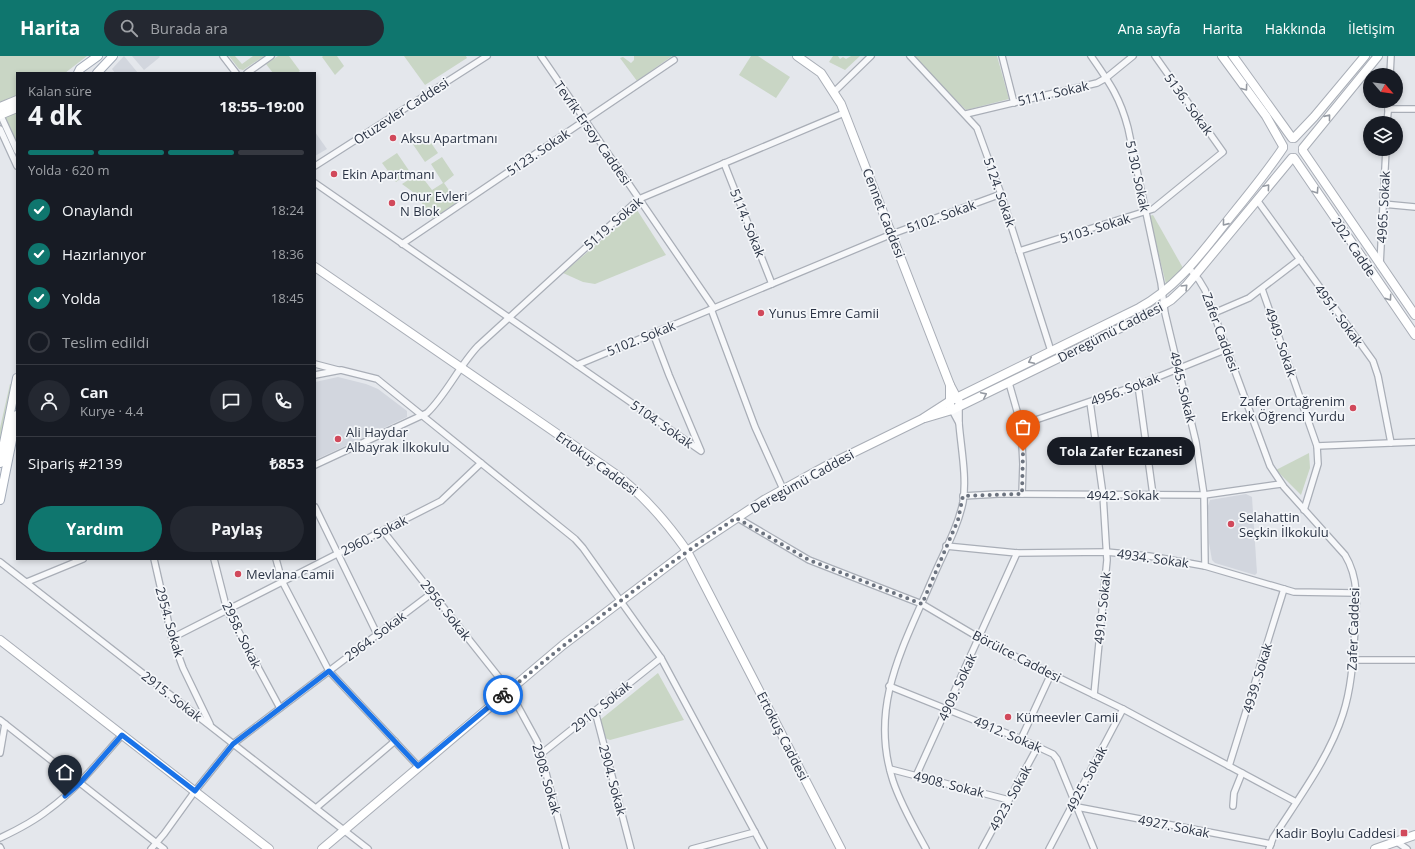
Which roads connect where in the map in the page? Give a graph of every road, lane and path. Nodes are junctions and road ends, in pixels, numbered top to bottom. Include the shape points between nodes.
1 (98, 56) edge
2 (113, 56) edge
3 (223, 56) edge
4 (271, 56) edge
5 (487, 56) edge
6 (541, 56) edge
7 (797, 56) edge
8 (871, 56) edge
9 (910, 56) edge
10 (1002, 56) edge
11 (1091, 56) edge
12 (1133, 56) edge
13 (1155, 56) edge
14 (1222, 56) edge
15 (1234, 56) edge
16 (1365, 56) edge
17 (1378, 56) edge
18 (1391, 56) edge
19 (674, 60) dead end
20 (1390, 68) edge
21 (80, 71) edge
22 (93, 72) edge
23 (98, 72) edge
24 (235, 72) edge
25 (248, 72) edge
26 (1106, 78) junction
27 (834, 92) junction
28 (16, 101) edge
29 (1014, 103) junction
30 (16, 108) edge
31 (1388, 109) joint
32 (1415, 109) edge
33 (0, 113) edge
34 (844, 113) junction
35 (966, 114) junction
36 (1388, 116) edge
37 (585, 120) junction
38 (0, 129) edge
39 (1293, 138) junction
40 (1283, 147) junction
41 (16, 149) edge
42 (1303, 149) junction
43 (1223, 152) joint
44 (1386, 156) edge
45 (1293, 158) junction
46 (724, 163) junction
47 (16, 164) edge
48 (316, 165) edge
49 (316, 184) edge
50 (1001, 194) junction
51 (639, 199) junction
52 (1257, 200) junction
53 (1384, 204) junction
54 (1415, 207) edge
55 (1146, 212) junction
56 (892, 234) junction
57 (402, 244) junction
58 (1019, 251) junction
59 (1300, 259) junction
60 (1380, 265) junction
61 (316, 268) edge
62 (1189, 268) junction
63 (1196, 275) junction
64 (772, 284) junction
65 (1262, 288) junction
66 (1163, 294) junction
67 (1164, 305) junction
68 (712, 309) junction
69 (1214, 313) junction
70 (1415, 315) edge
71 (508, 318) junction
72 (653, 333) junction
73 (1415, 335) edge
74 (1227, 349) junction
75 (1051, 351) junction
76 (316, 364) edge
77 (577, 365) junction
78 (460, 366) junction
79 (1179, 368) junction
80 (340, 370) junction
81 (316, 375) edge
82 (1009, 382) junction
83 (16, 383) edge
84 (1138, 386) junction
85 (954, 399) junction
86 (1090, 402) junction
87 (956, 409) junction
88 (423, 416) junction
89 (922, 419) junction
90 (16, 420) edge
91 (1021, 425) junction
92 (1415, 442) edge
93 (1391, 443) junction
94 (1317, 446) junction
95 (0, 463) edge
96 (481, 463) junction
97 (316, 465) edge
98 (1282, 484) junction
99 (783, 489) junction
100 (1022, 494) junction
101 (1103, 495) junction
102 (1153, 495) junction
103 (1204, 495) junction
104 (963, 496) junction
105 (0, 500) edge
106 (316, 509) edge
107 (1304, 510) junction
108 (736, 518) junction
109 (383, 530) junction
110 (946, 546) junction
111 (687, 551) junction
112 (1106, 552) junction
113 (338, 553) junction
114 (1017, 553) junction
115 (81, 560) edge
116 (154, 560) edge
117 (214, 560) edge
118 (276, 560) edge
119 (0, 562) edge
120 (1205, 566) junction
121 (282, 581) junction
122 (27, 582) junction
123 (1284, 589) junction
124 (432, 593) junction
125 (1356, 594) junction
126 (622, 601) junction
127 (922, 604) junction
128 (227, 610) junction
129 (377, 634) junction
130 (172, 638) junction
131 (980, 639) junction
132 (0, 640) edge
133 (661, 658) junction
134 (1353, 660) junction
135 (1415, 660) edge
136 (329, 671) junction
137 (1052, 674) junction
138 (889, 686) junction
139 (508, 690) junction
140 (1094, 695) junction
141 (280, 708) junction
142 (947, 709) junction
143 (1123, 709) junction
144 (595, 711) junction
145 (0, 720) edge
146 (5, 724) junction
147 (211, 727) junction
148 (122, 735) junction
149 (1021, 739) junction
150 (394, 741) junction
151 (233, 744) junction
152 (1038, 746) junction
153 (0, 753) edge
154 (541, 754) junction
155 (418, 766) junction
156 (1229, 766) junction
157 (890, 769) junction
158 (1242, 773) junction
159 (916, 776) junction
160 (80, 783) junction
161 (195, 791) junction
162 (1009, 800) junction
163 (1296, 802) junction
164 (1076, 804) junction
165 (1233, 806) dead end
166 (316, 808) junction
167 (343, 830) junction
168 (755, 832) junction
169 (1415, 835) edge
170 (0, 838) edge
171 (1397, 842) junction
172 (157, 843) junction
173 (1270, 847) edge
174 (151, 849) edge
175 (164, 849) edge
176 (269, 849) edge
177 (322, 849) edge
178 (368, 849) edge
179 (566, 849) edge
180 (631, 849) edge
181 (694, 849) edge
182 (764, 849) edge
183 (841, 849) edge
184 (926, 849) edge
185 (982, 849) edge
186 (1049, 849) edge
187 (1094, 849) edge
188 (1376, 849) edge
189 (1407, 849) edge

1 - 21 main road
2 - 23 main road
3 - 24 street
4 - 25 street
5 - 48 street, Otuzevler Caddesi
6 - 37 street, Tevfik Ersoy Caddesi
7 - 27 main road, Cennet Caddesi via 816,68
8 - 27 street
9 - 35 street, 5124. Sokak
10 - 29 street
11 - 26 street, 5130. Sokak
12 - 26 street, 5111. Sokak
13 - 43 street, 5136. Sokak
14 -> 40 main road via 1266,116
15 - 39 main road
16 - 39 main road
42 -> 17 main road
18 - 20 street
19 - 37 street, 5123. Sokak
21 - 22 main road via 91,68
26 - 29 street, 5111. Sokak via 1091,85
26 - 55 street, 5130. Sokak via 1124,111
27 - 34 main road, Cennet Caddesi
28 - 33 main road
29 - 35 street, 5111. Sokak
30 - 33 main road
31 - 32 street
31 - 36 street
33 - 41 street
34 - 46 street, 5119. Sokak
34 - 56 main road, Cennet Caddesi
35 - 50 street, 5124. Sokak via 977,128
37 - 51 street, Tevfik Ersoy Caddesi
37 - 57 street, 5123. Sokak
38 - 47 street
39 - 40 main road via 1286,141
39 - 42 main road via 1300,140
40 - 45 main road via 1286,156
40 -> 62 main road, Deregümü Caddesi via 1264,175
42 - 45 main road via 1300,156
42 - 60 main road, 202. Cadde
43 - 55 street, 5103. Sokak via 1164,201
44 - 53 street, 4965. Sokak
52 -> 45 main road, Deregümü Caddesi
45 -> 73 main road, 202. Cadde
46 - 51 street, 5119. Sokak
46 - 64 street, 5114. Sokak
49 - 57 street
50 - 56 street, 5102. Sokak
50 - 58 street, 5124. Sokak
51 - 68 street, Tevfik Ersoy Caddesi
51 - 71 street, 5119. Sokak
52 - 59 street, 4951. Sokak
52 - 63 main road, Deregümü Caddesi
53 - 54 street
53 - 60 street, 4965. Sokak
55 - 58 street, 5103. Sokak
55 - 66 street, 5130. Sokak
56 - 64 street, 5102. Sokak
56 - 85 main road, Cennet Caddesi
57 - 71 street
58 - 75 street, 5124. Sokak
59 - 65 street
59 - 93 street, 4951. Sokak via 1375,366
60 - 70 main road, 202. Cadde
61 - 78 main road, Ertokuş Caddesi
62 - 63 street, Zafer Caddesi
62 - 66 main road, Deregümü Caddesi
67 -> 63 main road, Deregümü Caddesi
63 - 69 street, Zafer Caddesi via 1203,284
64 - 68 street, 5102. Sokak
65 - 69 street via 1249,298
65 - 94 street, 4949. Sokak
66 - 67 street, 5130. Sokak
66 - 75 main road, Deregümü Caddesi
67 - 79 street, 4945. Sokak
67 - 82 main road, Deregümü Caddesi
68 - 72 street, 5102. Sokak
68 - 99 street, Tevfik Ersoy Caddesi via 756,426
69 - 74 street, Zafer Caddesi
71 - 77 street
71 - 78 street, 5119. Sokak
72 - 77 street, 5102. Sokak
72 - 77 street, 5104. Sokak via 701,451
74 - 79 street, 4956. Sokak
74 - 98 street, Zafer Caddesi via 1268,462
75 -> 85 main road, Deregümü Caddesi
76 - 80 street
78 - 88 street, 5119. Sokak via 434,406
78 - 111 main road, Ertokuş Caddesi via 627,482 658,512
79 - 84 street, 4956. Sokak
79 - 103 street, 4945. Sokak via 1196,442
80 - 81 street
80 - 88 street via 377,379
87 -> 82 main road, Deregümü Caddesi
82 - 91 street
83 - 95 main road
84 - 86 street, 4956. Sokak
84 - 102 street
85 - 87 main road, Cennet Caddesi
85 - 89 main road, Deregümü Caddesi
86 - 91 street, 4956. Sokak
86 - 101 street, 4919. Sokak
87 - 89 main road, Deregümü Caddesi
87 - 104 street, Cennet Caddesi
88 - 96 street
88 - 97 street
89 - 99 main road, Deregümü Caddesi
90 - 105 main road
91 - 100 street
92 - 93 street
93 - 94 street
94 - 107 street, 4949. Sokak via 1318,464
96 - 109 street, 2960. Sokak via 441,501
96 - 126 street via 575,539
98 - 103 street, 4942. Sokak
98 - 107 street, Zafer Caddesi
99 - 108 main road, Deregümü Caddesi
100 - 101 street, 4942. Sokak
100 - 104 street, 4942. Sokak
101 - 102 street, 4942. Sokak
101 - 112 street, 4919. Sokak
102 - 103 street, 4942. Sokak
103 - 120 street, 4945. Sokak
104 - 110 street, Cennet Caddesi via 958,520
106 - 113 street
107 - 125 street, Zafer Caddesi via 1345,555 1353,572
108 - 111 main road, Deregümü Caddesi
108 - 127 street, Börülce Caddesi via 809,560
109 - 113 street, 2960. Sokak
109 - 124 street, 2956. Sokak
110 - 114 street, 4934. Sokak
110 - 127 street, Cennet Caddesi
111 - 126 main road, Deregümü Caddesi
111 - 183 main road, Ertokuş Caddesi
112 - 114 street, 4934. Sokak
112 - 120 street, 4934. Sokak via 1149,556
112 - 140 street, 4919. Sokak
113 - 121 street, 2960. Sokak
113 - 129 street
114 - 131 street, 4909. Sokak
115 - 122 street
116 - 130 street, 2954. Sokak
117 - 128 street, 2958. Sokak
118 - 121 street
119 - 122 street, 2915. Sokak
120 - 123 street, 4934. Sokak
121 - 128 street, 2960. Sokak
121 - 136 street
122 - 147 street, 2915. Sokak
123 - 125 street, 4934. Sokak via 1303,593
123 - 156 street, 4939. Sokak
124 - 129 street, 2964. Sokak
124 - 139 street, 2956. Sokak
125 - 134 street, Zafer Caddesi
126 - 133 street
126 - 139 main road, Deregümü Caddesi
127 - 131 street, Börülce Caddesi
127 - 138 street, Cennet Caddesi
128 - 130 street, 2960. Sokak
128 - 141 street, 2958. Sokak
129 - 136 street, 2964. Sokak
130 - 147 street, 2954. Sokak
131 - 137 street, Börülce Caddesi
131 - 142 street, 4909. Sokak
132 - 148 main road
133 - 144 street, 2910. Sokak
133 - 168 street
134 - 135 street
134 - 163 street, Zafer Caddesi via 1348,696 1339,726 1327,752
136 - 141 street, 2964. Sokak
136 - 150 street
137 - 140 street, Börülce Caddesi
137 - 149 street
138 - 142 street, 4912. Sokak
138 - 157 street, Cennet Caddesi via 885,716 886,752
139 - 154 street, 2908. Sokak via 537,741
139 - 155 main road, Deregümü Caddesi
140 - 143 street, Börülce Caddesi
141 - 151 street, 2964. Sokak
142 - 149 street, 4912. Sokak
142 - 159 street, 4909. Sokak
143 - 156 street, Börülce Caddesi
143 - 164 street, 4925. Sokak
144 - 154 street, 2910. Sokak
144 - 180 street, 2904. Sokak
145 - 146 street
146 - 153 street
146 - 160 street
147 - 151 street, 2915. Sokak
148 - 160 street
148 - 161 main road
149 - 152 street, 4912. Sokak
150 - 155 street
150 - 166 street
151 - 161 street, 2964. Sokak
151 - 166 street, 2915. Sokak
152 - 162 street, 4923. Sokak
152 - 164 street, 4912. Sokak via 1057,759
154 - 179 street, 2908. Sokak
155 - 167 main road, Deregümü Caddesi
156 - 158 street, Börülce Caddesi
157 - 159 street, 4908. Sokak
157 - 184 street, Cennet Caddesi via 902,803
158 - 163 street, Börülce Caddesi
158 - 165 street via 1234,793
159 - 162 street, 4908. Sokak
160 - 170 street via 38,818
160 - 172 street
161 - 172 street, 2964. Sokak
161 - 176 main road
162 - 185 street, 4923. Sokak
163 - 173 street, Zafer Caddesi
164 - 173 street, 4927. Sokak
164 - 186 street, 4925. Sokak
164 - 187 street, 4912. Sokak
166 - 167 street, 2915. Sokak
167 - 177 main road, Deregümü Caddesi
167 - 178 street, 2915. Sokak
168 - 181 street
168 - 182 street
169 - 171 main road
171 - 188 main road
171 - 189 street
172 - 174 street, 2964. Sokak
172 - 175 street

